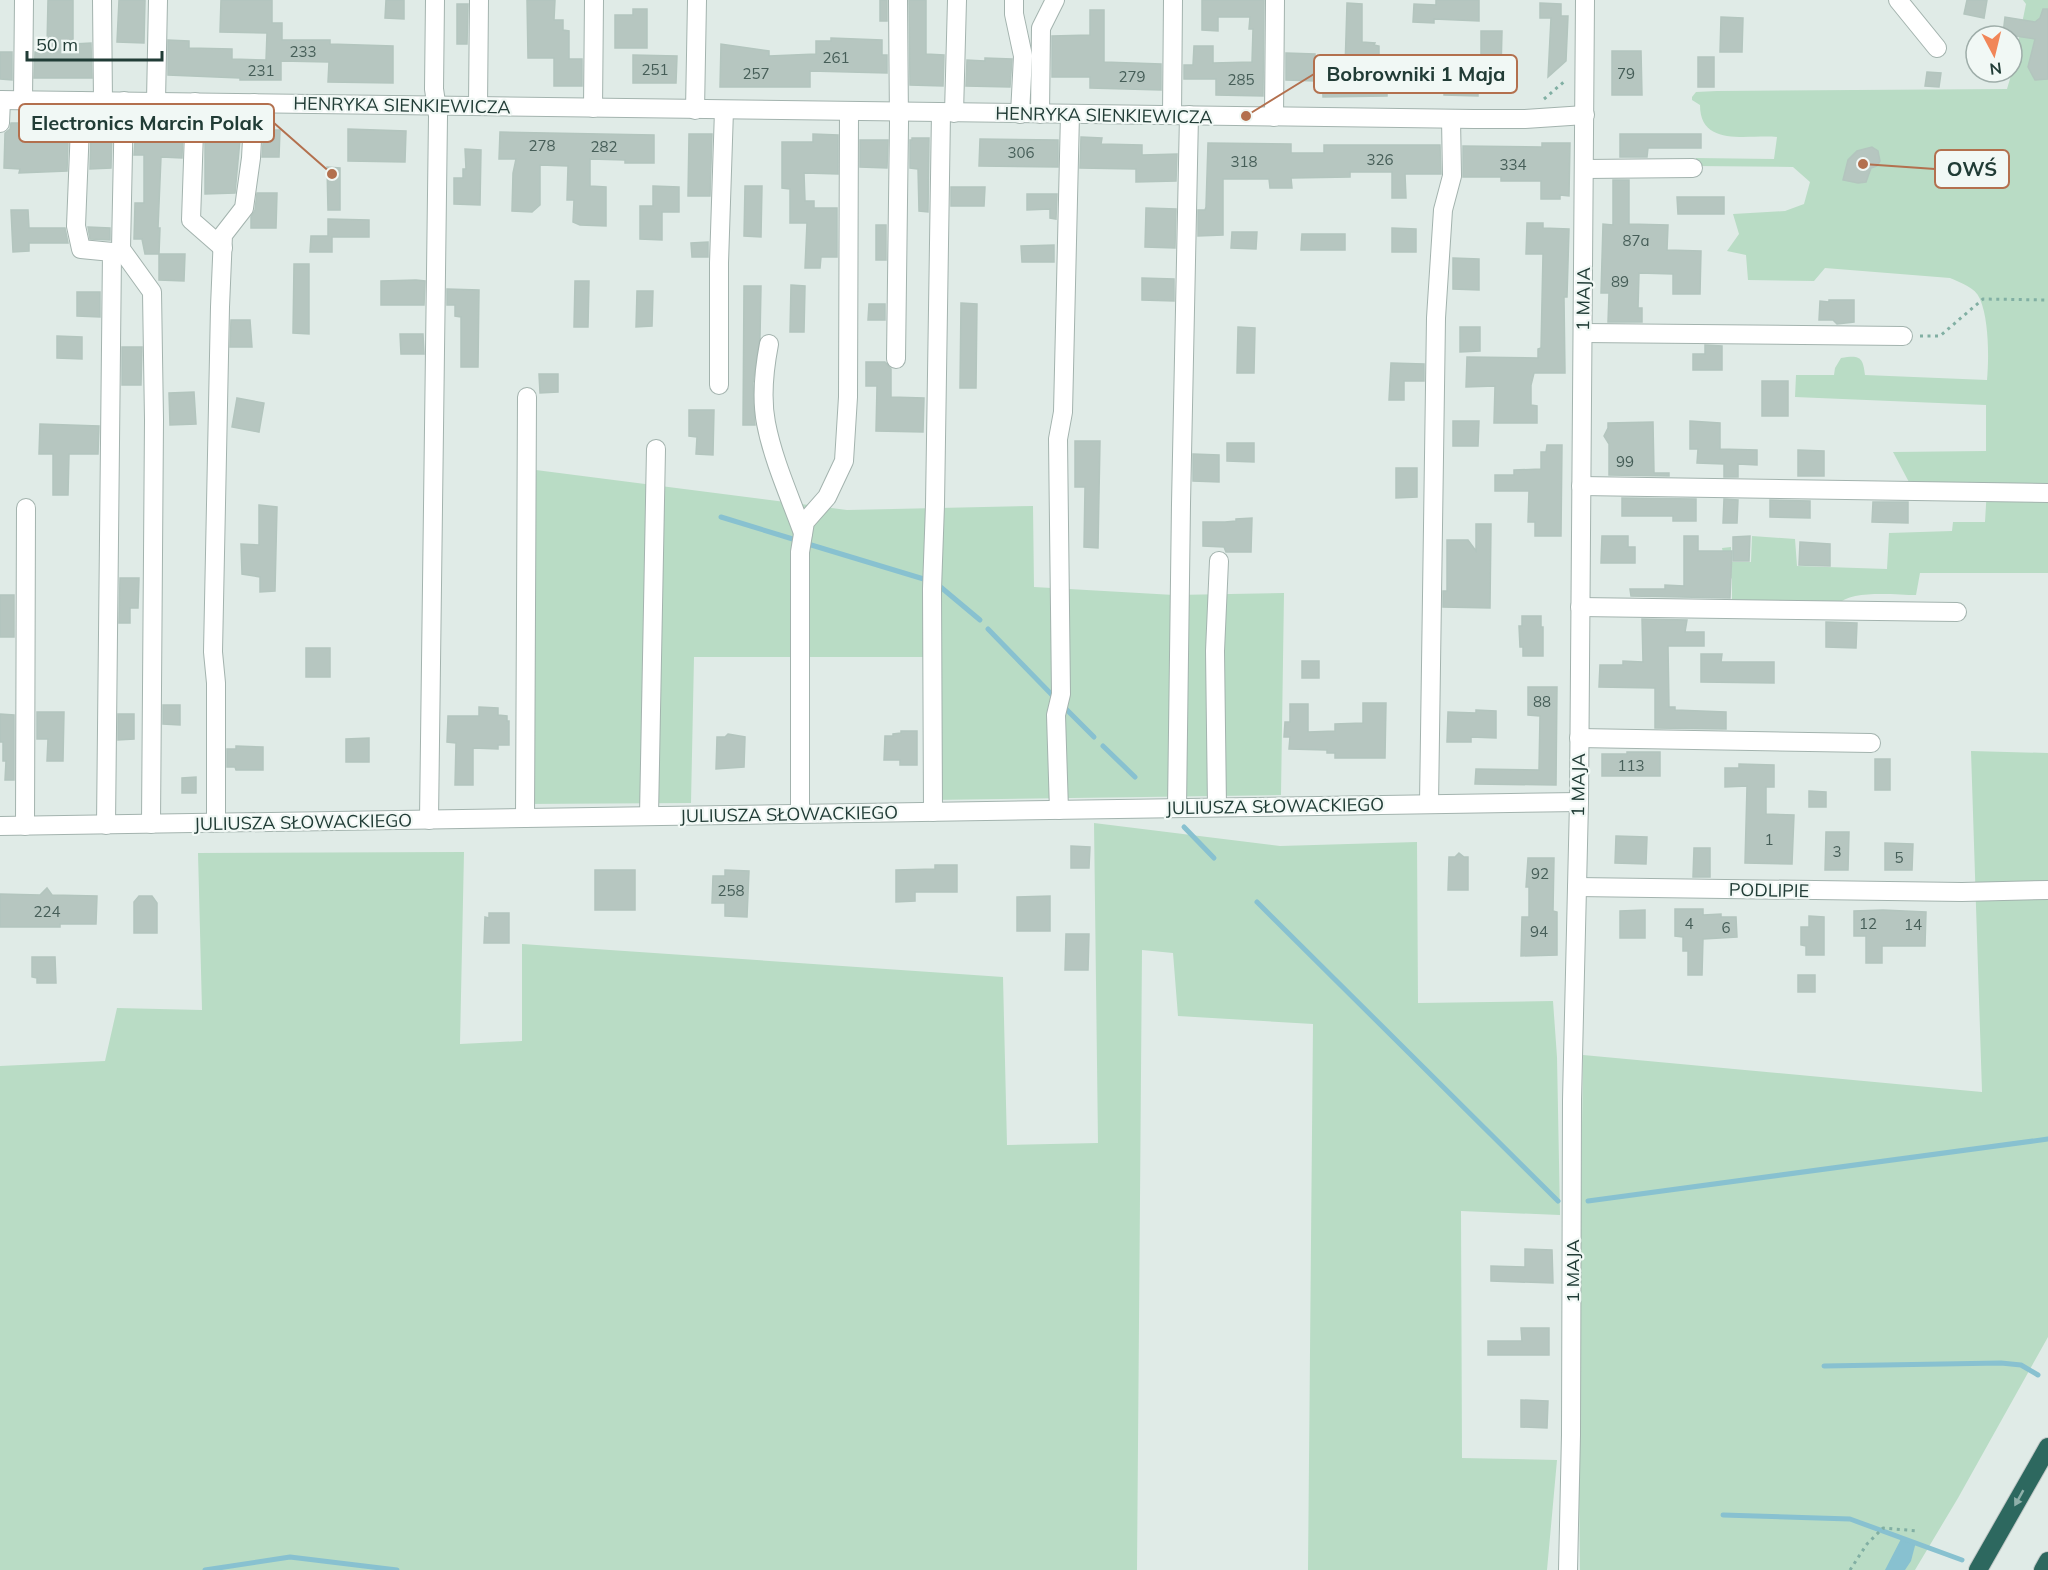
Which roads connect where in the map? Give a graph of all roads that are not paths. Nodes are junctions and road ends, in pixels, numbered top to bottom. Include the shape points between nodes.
1 (24, 0) edge
2 (102, 0) edge
3 (158, 0) edge
4 (435, 0) edge
5 (479, 0) edge
6 (594, 0) edge
7 (697, 0) edge
8 (898, 0) edge
9 (957, 0) edge
10 (1014, 0) edge
11 (1055, 0) edge
12 (1173, 0) edge
13 (1275, 0) edge
14 (1585, 0) edge
15 (1898, 0) edge
16 (1937, 48) dead end
17 (0, 100) edge
18 (23, 100) junction
19 (81, 100) junction
20 (103, 101) junction
21 (124, 101) junction
22 (156, 101) junction
23 (195, 102) junction
24 (254, 103) junction
25 (436, 106) junction
26 (478, 106) junction
27 (593, 108) junction
28 (695, 110) junction
29 (724, 110) junction
30 (849, 112) junction
31 (899, 112) junction
32 (948, 113) junction
33 (1020, 114) junction
34 (1040, 114) junction
35 (1070, 114) junction
36 (1181, 115) junction
37 (1585, 115) junction
38 (1274, 117) junction
39 (1451, 119) junction
40 (0, 123) edge
41 (1693, 168) dead end
42 (1585, 169) junction
43 (223, 248) junction
44 (1582, 333) junction
45 (1903, 336) road end
46 (769, 344) dead end
47 (896, 359) dead end
48 (718, 385) dead end
49 (527, 397) dead end
50 (656, 449) dead end
51 (1581, 486) junction
52 (2048, 493) edge
53 (26, 508) dead end
54 (803, 533) junction
55 (1219, 561) dead end
56 (1580, 607) junction
57 (1957, 612) dead end
58 (1579, 738) junction
59 (1871, 743) dead end
60 (1579, 801) junction
61 (1430, 804) junction
62 (1217, 807) junction
63 (1177, 808) junction
64 (1059, 810) junction
65 (933, 812) junction
66 (800, 814) junction
67 (649, 816) junction
68 (525, 818) junction
69 (429, 820) junction
70 (216, 823) junction
71 (151, 824) junction
72 (106, 825) junction
73 (0, 826) edge
74 (25, 826) junction
75 (1576, 887) junction
76 (2048, 890) edge
77 (2048, 1447) edge
78 (2048, 1561) edge
79 (1568, 1570) edge
80 (1978, 1570) edge
81 (2043, 1570) edge

1 - 18 street
2 - 20 street
3 - 22 street
4 - 25 street
5 - 26 street
6 - 27 street
7 - 28 street
8 - 31 street
9 - 32 street
10 - 33 street via 1023,56
11 - 34 street via 1041,28
12 - 36 street
13 - 38 street
14 - 37 street, 1 MAJA
15 - 16 street
17 - 18 street, HENRYKA SIENKIEWICZA
17 - 40 street
18 - 19 street, HENRYKA SIENKIEWICZA
19 - 20 street, HENRYKA SIENKIEWICZA
19 - 72 street via 76,226 81,249 112,252
20 - 21 street, HENRYKA SIENKIEWICZA
21 - 22 street, HENRYKA SIENKIEWICZA
21 - 71 street via 121,249 152,292
22 - 23 street, HENRYKA SIENKIEWICZA
23 - 24 street, HENRYKA SIENKIEWICZA
23 - 43 street via 191,220
24 - 25 street, HENRYKA SIENKIEWICZA
24 - 43 street via 244,208 223,235
25 - 26 street, HENRYKA SIENKIEWICZA
25 - 69 street
26 - 27 street, HENRYKA SIENKIEWICZA
27 - 28 street, HENRYKA SIENKIEWICZA
28 - 29 street, HENRYKA SIENKIEWICZA
29 - 30 street, HENRYKA SIENKIEWICZA
29 - 48 street
30 - 31 street, HENRYKA SIENKIEWICZA
30 - 54 street via 848,397 844,461 827,497 805,522
31 - 32 street, HENRYKA SIENKIEWICZA
31 - 47 street
32 - 33 street, HENRYKA SIENKIEWICZA
32 - 65 street via 932,589
33 - 34 street, HENRYKA SIENKIEWICZA
34 - 35 street, HENRYKA SIENKIEWICZA
35 - 36 street, HENRYKA SIENKIEWICZA
35 - 64 street via 1063,412 1058,439
36 - 38 street, HENRYKA SIENKIEWICZA
36 - 63 street
37 - 39 street, HENRYKA SIENKIEWICZA
37 - 42 street, 1 MAJA
38 - 39 street, HENRYKA SIENKIEWICZA
39 - 61 street via 1452,176 1443,210 1436,318
41 - 42 street
42 - 44 street, 1 MAJA
43 - 70 street via 213,652
44 - 45 street
44 - 51 street, 1 MAJA
46 - 54 street via 764,374 766,422
49 - 68 street
50 - 67 street
51 - 52 street
51 - 56 street, 1 MAJA
53 - 74 street
54 - 66 street
55 - 62 street via 1215,651
56 - 57 street
56 - 58 street, 1 MAJA
58 - 59 street
58 - 60 street, 1 MAJA
60 - 61 street, JULIUSZA SŁOWACKIEGO
60 - 75 street, 1 MAJA
61 - 62 street, JULIUSZA SŁOWACKIEGO
62 - 63 street, JULIUSZA SŁOWACKIEGO
63 - 64 street, JULIUSZA SŁOWACKIEGO
64 - 65 street, JULIUSZA SŁOWACKIEGO
65 - 66 street, JULIUSZA SŁOWACKIEGO
66 - 67 street, JULIUSZA SŁOWACKIEGO
67 - 68 street, JULIUSZA SŁOWACKIEGO
68 - 69 street, JULIUSZA SŁOWACKIEGO
69 - 70 street, JULIUSZA SŁOWACKIEGO
70 - 71 street, JULIUSZA SŁOWACKIEGO
71 - 72 street, JULIUSZA SŁOWACKIEGO
72 - 74 street, JULIUSZA SŁOWACKIEGO
73 - 74 street, JULIUSZA SŁOWACKIEGO
75 - 76 street, PODLIPIE
75 - 79 street, 1 MAJA
77 -> 80 highway
78 - 81 highway

